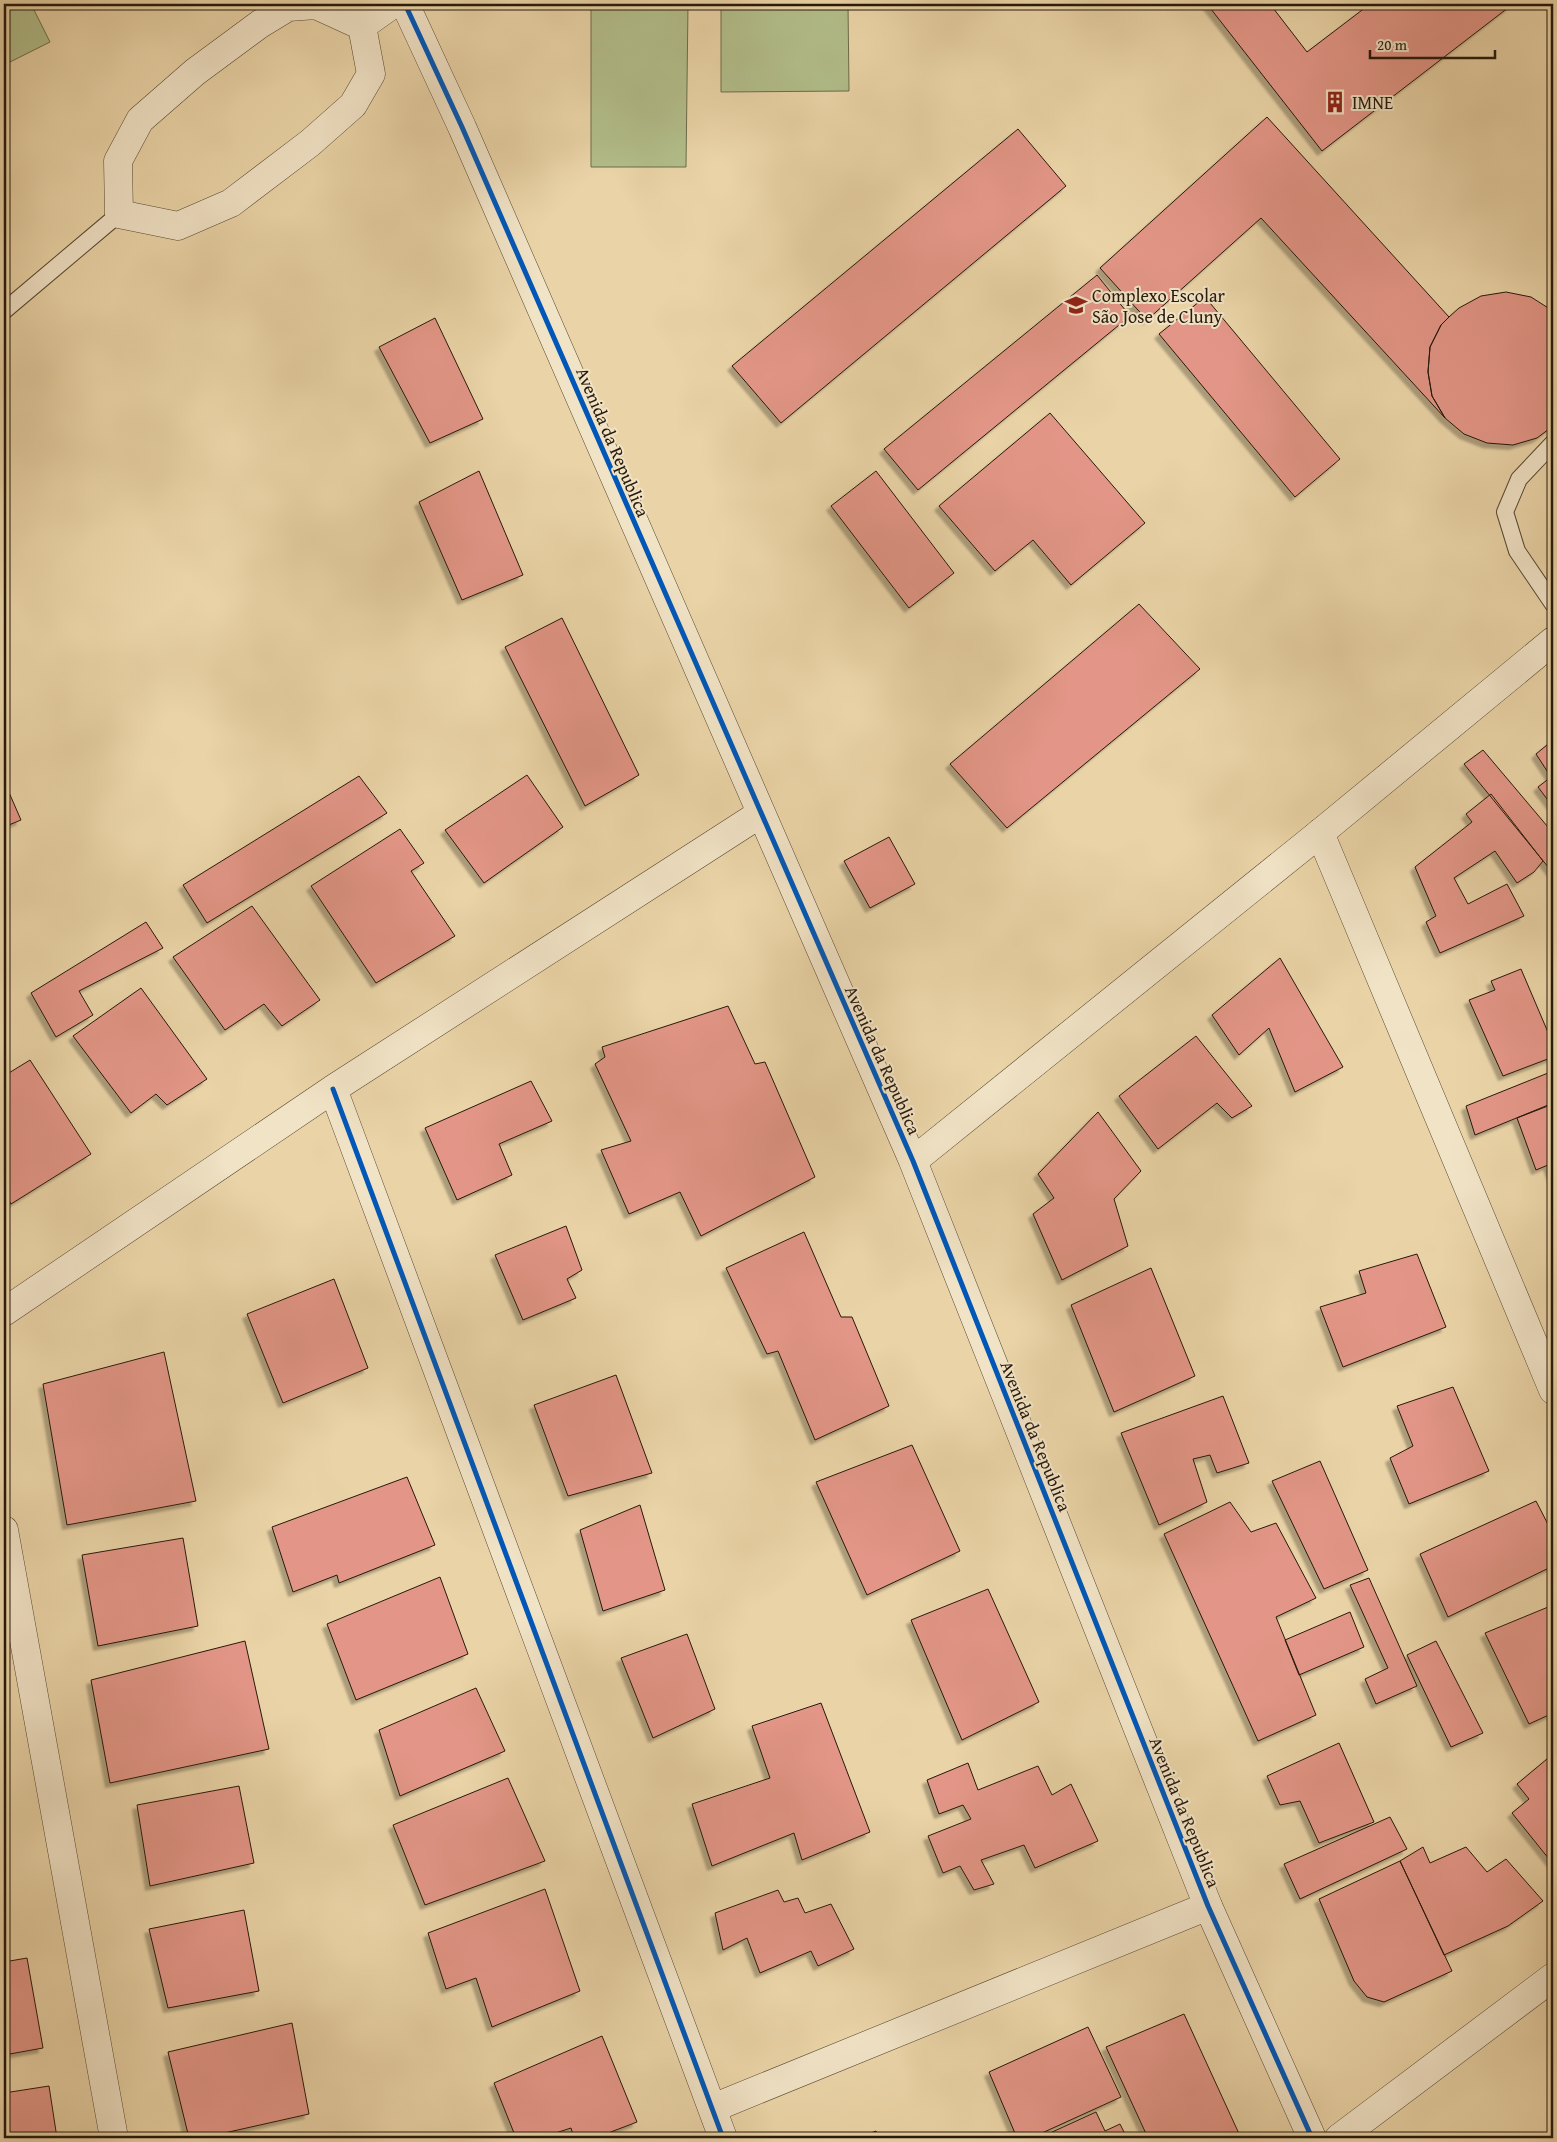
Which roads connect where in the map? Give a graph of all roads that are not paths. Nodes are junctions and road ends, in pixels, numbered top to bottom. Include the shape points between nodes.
1 (393, 4) edge
2 (405, 4) edge
3 (362, 26) junction
4 (119, 214) junction
5 (4, 312) edge
6 (1553, 443) edge
7 (1553, 604) edge
8 (1553, 641) edge
9 (760, 814) junction
10 (1320, 833) junction
11 (333, 1089) junction
12 (913, 1161) junction
13 (4, 1312) edge
14 (1553, 1390) edge
15 (4, 1530) edge
16 (1208, 1906) junction
17 (1553, 1977) edge
18 (713, 2108) junction
19 (114, 2138) edge
20 (722, 2138) edge
21 (1312, 2138) edge
22 (1339, 2138) edge

1 - 3 street
2 - 9 street, Avenida da Republica via 466,136
3 - 4 street via 370,74 353,105 310,143 231,202 178,226
3 - 4 street via 316,5 288,7 195,72 140,120 118,161
4 - 5 lane
6 - 7 lane via 1519,478 1505,512 1517,551
8 - 10 street
9 - 11 street
9 - 12 street, Avenida da Republica
10 - 12 street
10 - 14 street
11 - 13 street
11 - 18 street
12 - 16 street, Avenida da Republica
15 - 19 street
16 - 18 street
16 - 21 street, Avenida da Republica
17 - 22 street
18 - 20 street

